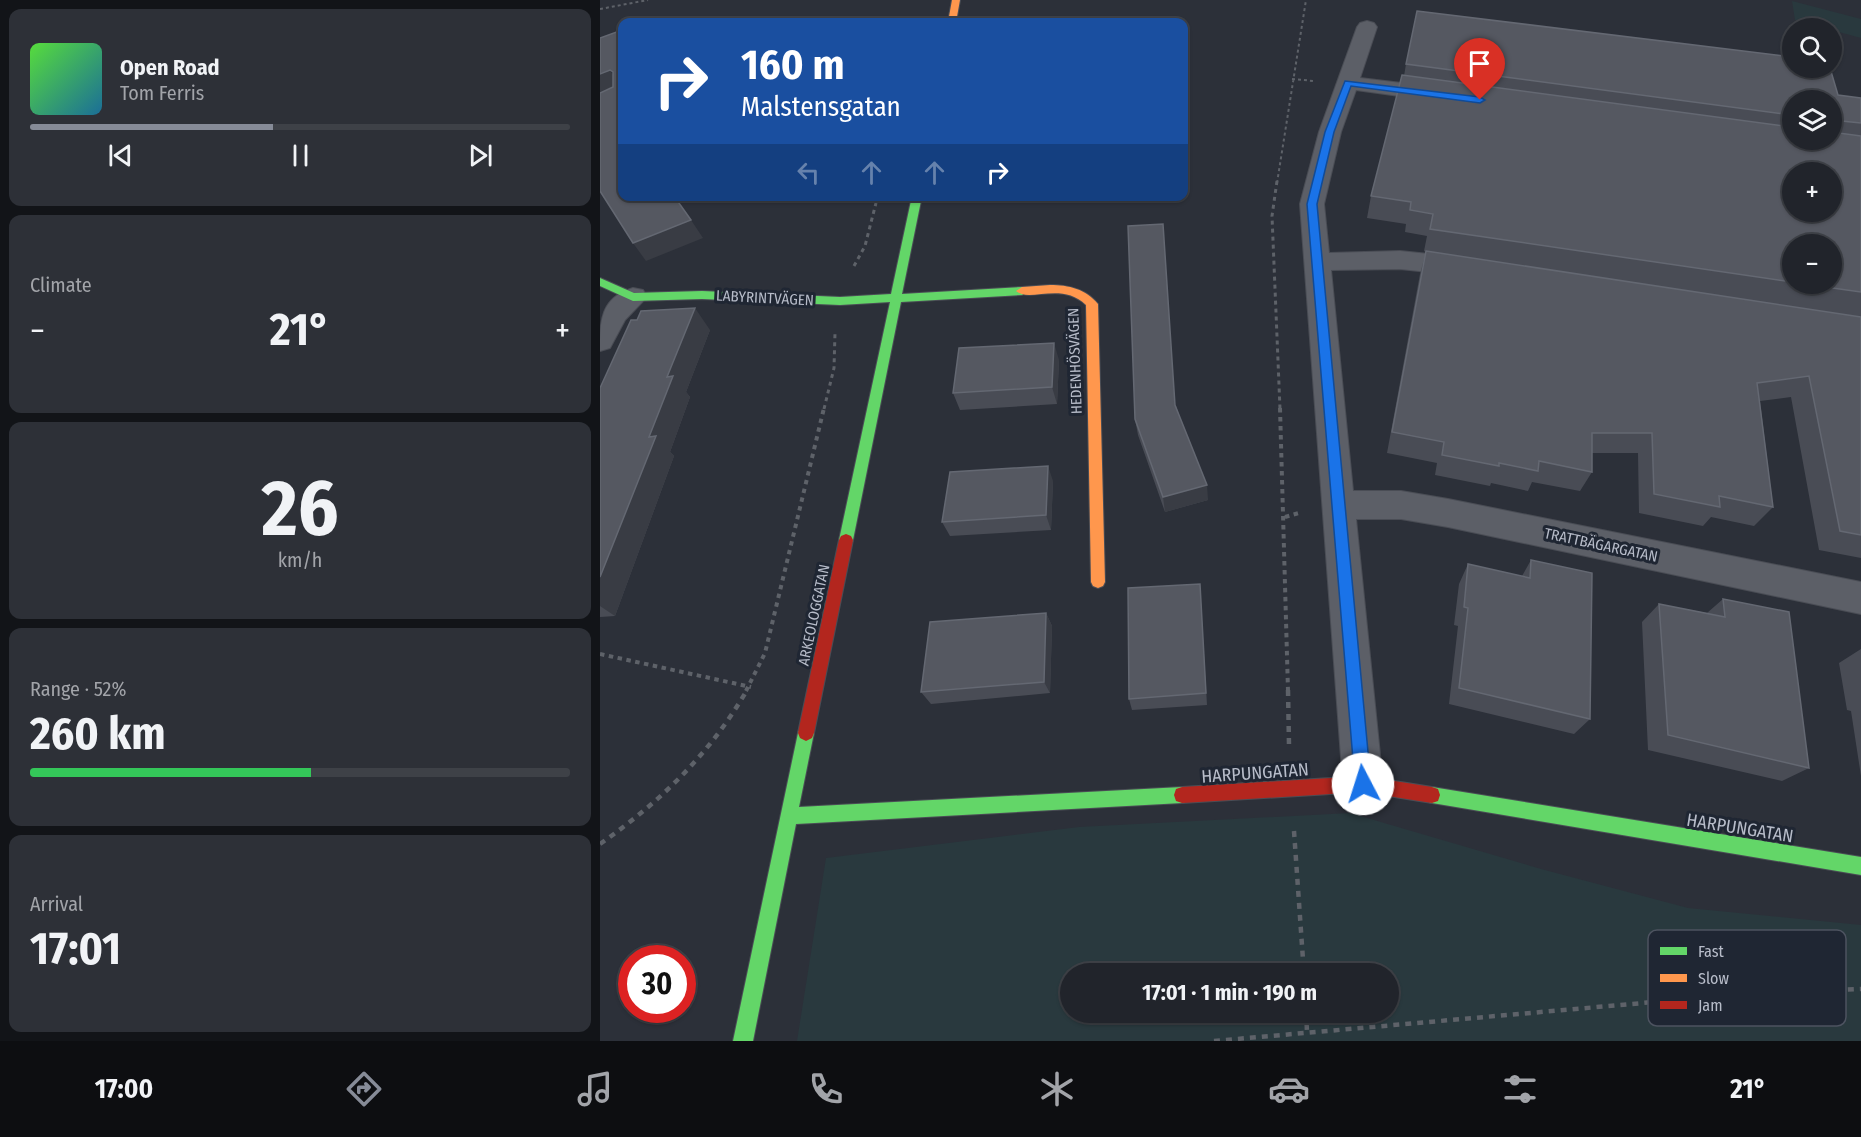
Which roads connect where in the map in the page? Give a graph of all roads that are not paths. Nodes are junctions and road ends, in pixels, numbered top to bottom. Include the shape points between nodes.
1 (956, 0) edge
2 (953, 18) edge
3 (1367, 27) dead end
4 (1348, 83) junction
5 (1466, 98) edge
6 (916, 201) edge
7 (1316, 262) junction
8 (1497, 272) edge
9 (600, 282) edge
10 (633, 297) junction
11 (897, 298) junction
12 (600, 341) edge
13 (1339, 504) junction
14 (1098, 582) dead end
15 (1861, 598) edge
16 (1363, 784) junction
17 (790, 816) junction
18 (1861, 866) edge
19 (743, 1041) edge

1 - 2 street
3 - 4 street
4 - 5 street
4 - 7 street via 1330,132 1312,204
6 - 11 street, ARKEOLOGGATAN
7 - 8 street via 1400,260
7 - 13 street
9 - 10 street, LABYRINTVÄGEN
10 - 11 street, LABYRINTVÄGEN via 702,295 840,301
10 - 12 street via 614,314
11 - 14 street, HEDENHÖSVÄGEN via 1067,288 1084,294 1092,304
11 - 17 street, ARKEOLOGGATAN
13 - 15 street, TRATTBÄGARGATAN via 1401,505 1437,511
13 - 16 street
16 - 17 street, HARPUNGATAN
16 - 18 street, HARPUNGATAN
17 - 19 street, ARKEOLOGGATAN

